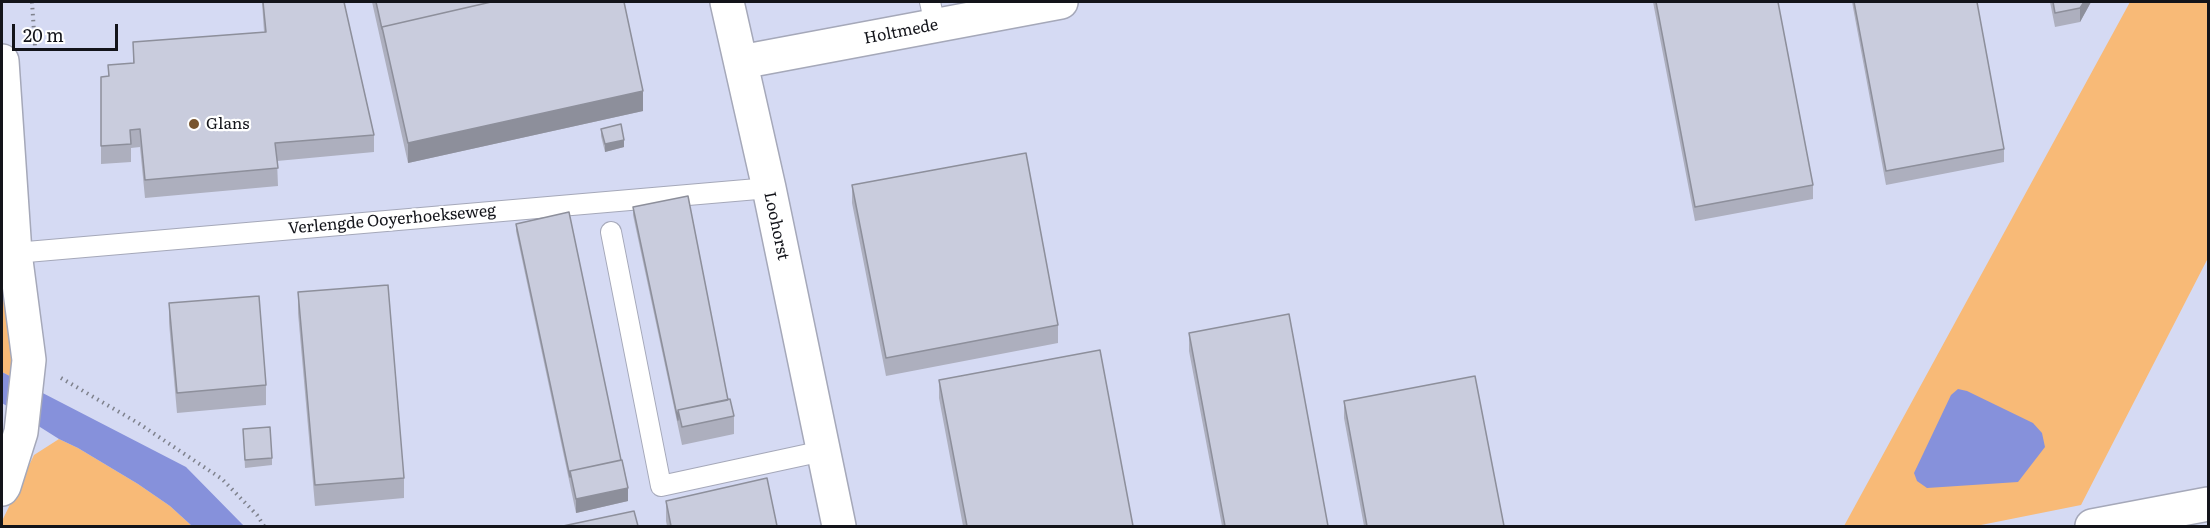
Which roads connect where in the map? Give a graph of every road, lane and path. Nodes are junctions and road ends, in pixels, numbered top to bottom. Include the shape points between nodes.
1 (727, 2) edge
2 (1061, 2) edge
3 (932, 14) edge
4 (2, 61) edge
5 (741, 62) junction
6 (769, 188) junction
7 (611, 232) dead end
8 (15, 253) junction
9 (29, 360) junction
10 (823, 451) junction
11 (2, 489) edge
12 (2208, 504) edge
13 (264, 526) edge
14 (839, 526) edge
15 (2092, 526) edge

1 - 5 street, Loohorst
2 - 3 street, Holtmede
3 - 5 street, Holtmede
4 - 8 street
5 - 6 street, Loohorst
6 - 8 lane, Verlengde Ooyerhoekseweg
6 - 10 street, Loohorst
7 - 10 lane via 661,486
8 - 9 street
9 - 11 street via 21,432
9 - 13 path via 138,423 222,480
10 - 14 street, Loohorst
12 - 15 street

